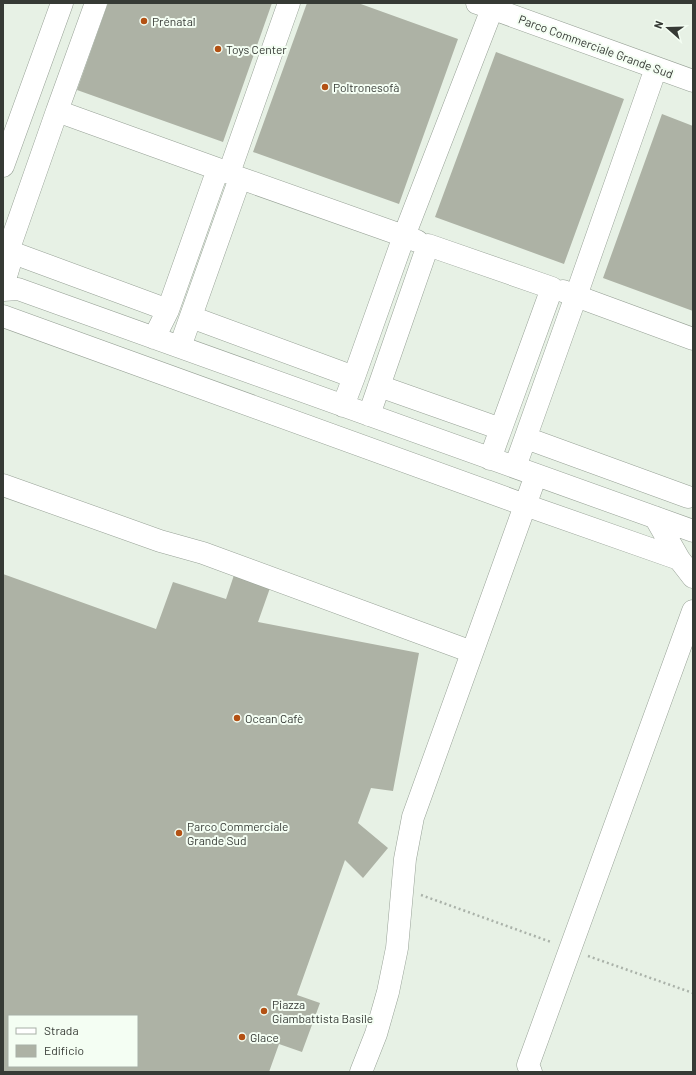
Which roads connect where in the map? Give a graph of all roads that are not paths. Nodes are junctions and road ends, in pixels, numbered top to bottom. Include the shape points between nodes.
1 (62, 3) edge
2 (96, 3) edge
3 (289, 3) edge
4 (484, 6) edge
5 (656, 68) junction
6 (693, 81) edge
7 (57, 111) junction
8 (3, 166) edge
9 (229, 174) junction
10 (404, 236) junction
11 (428, 245) junction
12 (13, 253) junction
13 (11, 284) edge
14 (552, 288) junction
15 (576, 296) junction
16 (168, 310) junction
17 (3, 316) edge
18 (191, 317) junction
19 (49, 333) junction
20 (154, 338) junction
21 (693, 339) edge
22 (180, 347) junction
23 (354, 378) junction
24 (285, 385) junction
25 (379, 386) junction
26 (343, 406) junction
27 (253, 407) junction
28 (368, 415) junction
29 (501, 429) junction
30 (526, 438) junction
31 (490, 458) junction
32 (515, 467) junction
33 (536, 475) junction
34 (3, 485) edge
35 (691, 491) edge
36 (525, 505) junction
37 (655, 517) junction
38 (686, 528) edge
39 (679, 559) junction
40 (693, 577) edge
41 (693, 611) edge
42 (472, 652) junction
43 (524, 1070) edge
44 (362, 1072) edge

1 - 8 street
2 - 7 street
3 - 9 street
4 - 5 street, Parco Commerciale Grande Sud
4 - 10 street
5 - 6 street, Parco Commerciale Grande Sud
5 - 15 street
7 - 9 street
7 - 12 street via 8,251
9 - 10 street
9 - 16 street
9 - 18 street
10 - 11 street
10 - 23 street
11 - 14 street
11 - 25 street
12 - 13 street
12 - 16 street
13 - 19 street via 39,313
13 - 20 street
14 - 15 street
14 - 29 street
15 - 21 street
15 - 30 street
16 - 20 street
17 - 19 street
18 - 22 street
18 - 23 street
19 - 27 street
20 - 22 street
22 - 24 street
23 - 26 street
24 - 26 street
24 - 27 street
25 - 28 street
25 - 29 street
26 - 28 street
27 - 36 street
28 - 31 street
29 - 31 street
30 - 32 street
30 - 35 street
31 - 32 street
32 - 33 street
33 - 36 street
33 - 37 street
34 - 42 street via 160,541 203,553
35 - 38 street
36 - 39 street
36 - 42 street
37 - 38 street
37 - 39 street
39 - 40 street
41 - 43 street
42 - 44 street via 413,817 405,859 397,948 388,992

